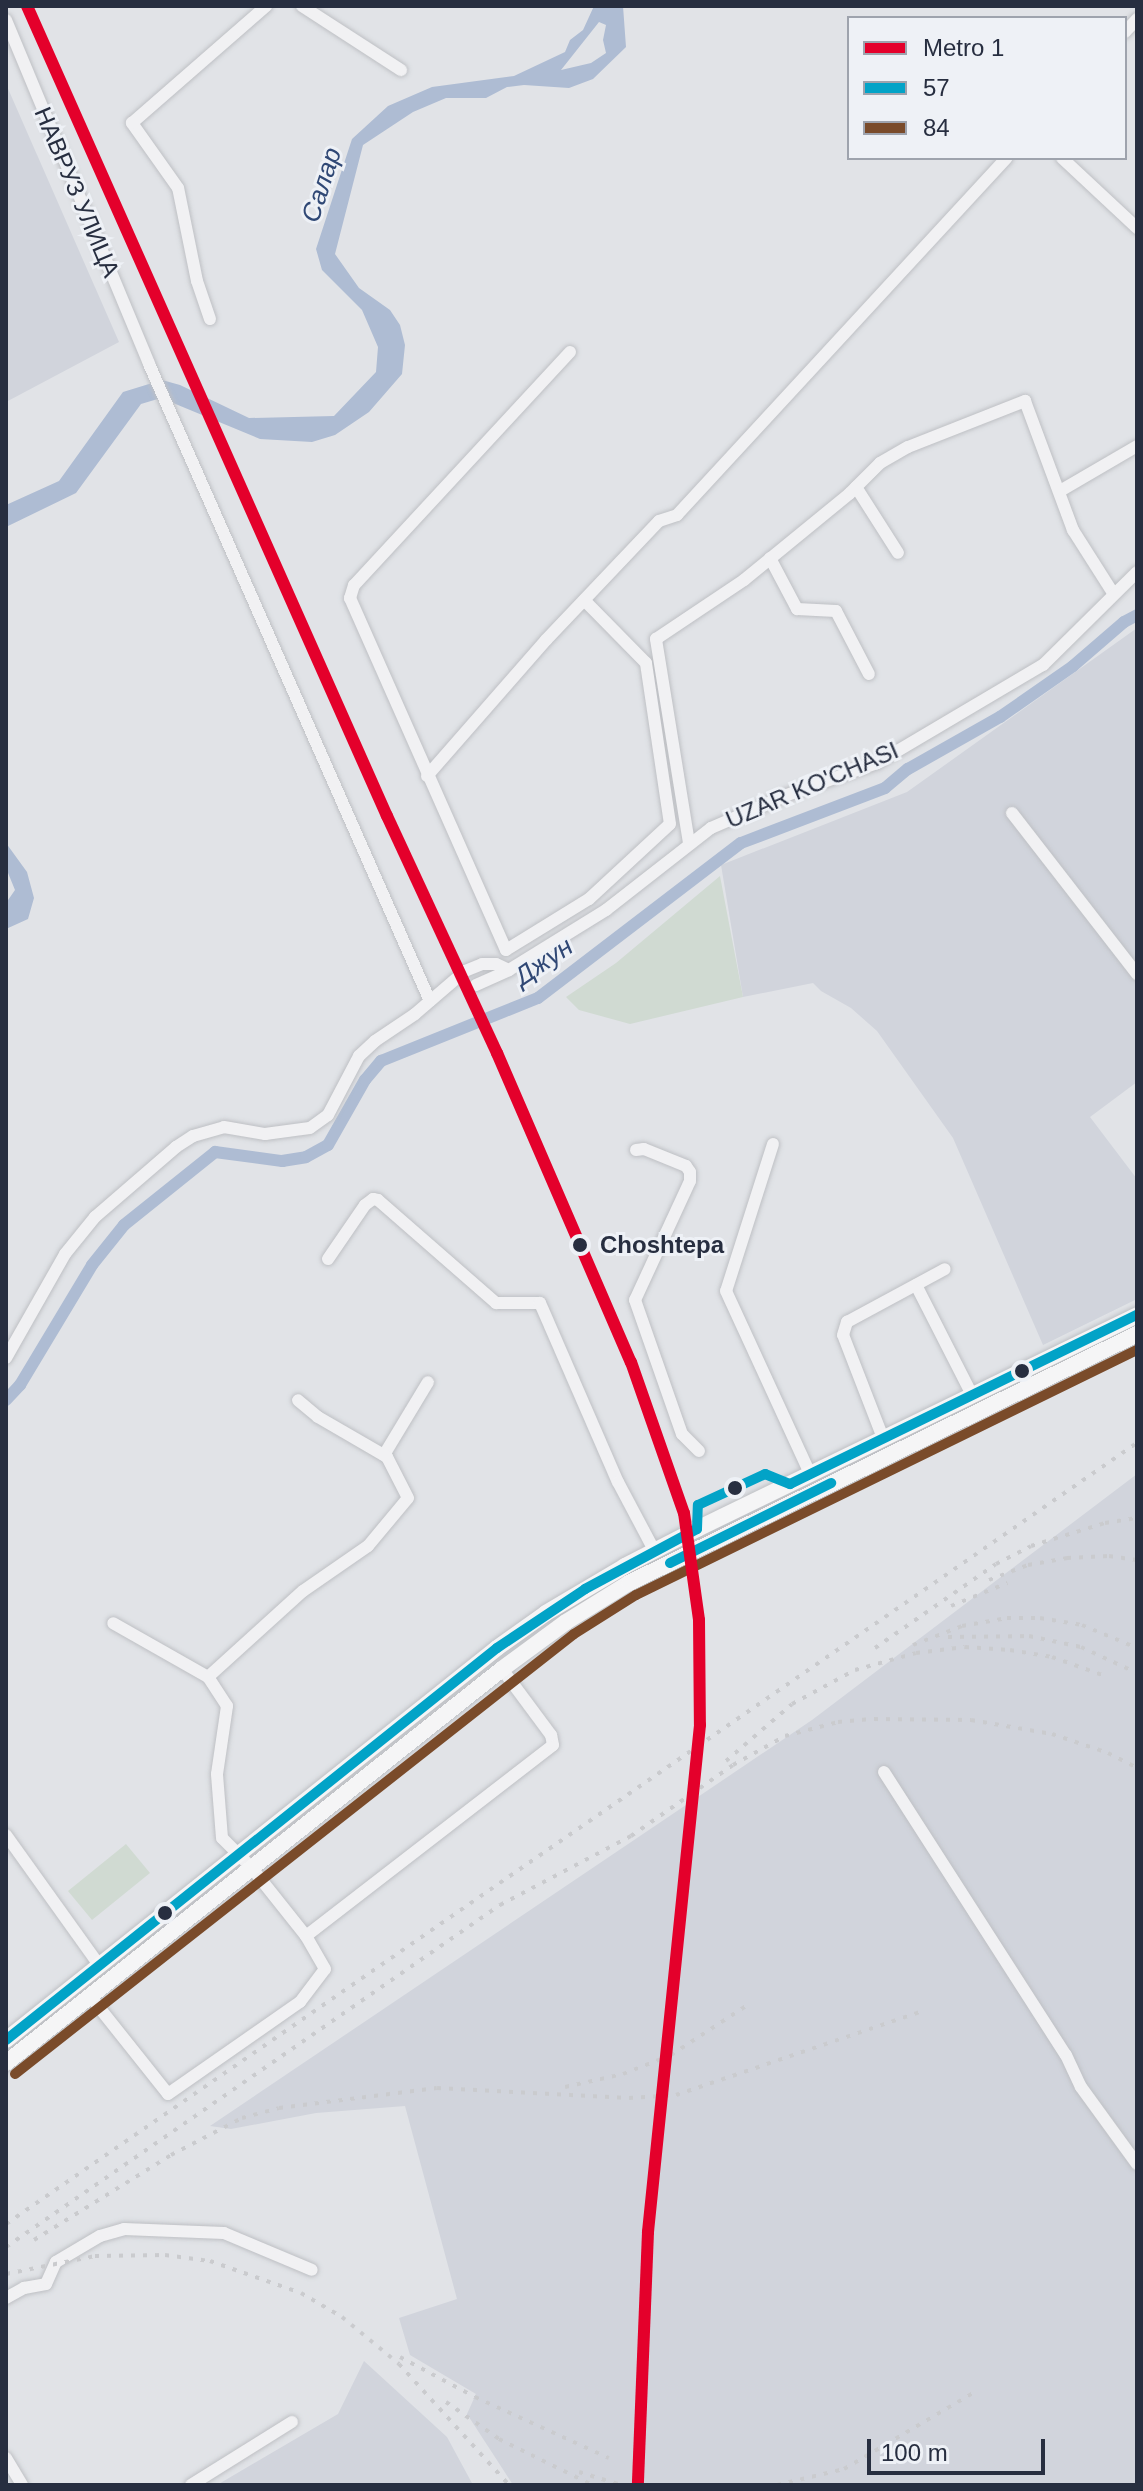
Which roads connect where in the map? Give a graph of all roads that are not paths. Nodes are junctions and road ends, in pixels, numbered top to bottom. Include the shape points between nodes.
1 (266, 6) edge
2 (302, 6) edge
3 (6, 20) edge
4 (401, 70) dead end
5 (1005, 160) edge
6 (1064, 160) edge
7 (1137, 228) edge
8 (210, 319) dead end
9 (570, 352) dead end
10 (1137, 446) edge
11 (856, 487) junction
12 (1060, 491) junction
13 (898, 553) dead end
14 (770, 558) junction
15 (1137, 572) edge
16 (1113, 593) junction
17 (584, 600) junction
18 (869, 674) dead end
19 (427, 776) junction
20 (1012, 813) dead end
21 (689, 843) junction
22 (506, 950) junction
23 (507, 969) junction
24 (1137, 974) edge
25 (476, 985) dead end
26 (430, 1001) junction
27 (773, 1144) dead end
28 (636, 1150) dead end
29 (328, 1259) dead end
30 (945, 1269) dead end
31 (916, 1285) junction
32 (1137, 1315) edge
33 (1137, 1334) edge
34 (6, 1358) edge
35 (428, 1382) dead end
36 (972, 1395) junction
37 (298, 1400) dead end
38 (883, 1438) junction
39 (699, 1451) dead end
40 (384, 1455) junction
41 (810, 1474) junction
42 (654, 1550) junction
43 (113, 1623) dead end
44 (502, 1669) junction
45 (208, 1677) junction
46 (884, 1772) dead end
47 (6, 1835) edge
48 (236, 1855) junction
49 (252, 1868) junction
50 (306, 1936) junction
51 (99, 1965) junction
52 (90, 1996) junction
53 (6, 2040) edge
54 (6, 2063) edge
55 (1137, 2164) edge
56 (312, 2270) dead end
57 (6, 2298) edge
58 (292, 2422) dead end
59 (6, 2458) edge
60 (22, 2485) edge
61 (191, 2485) edge

1 - 8 street via 132,123 178,188
2 - 4 street
3 - 26 street, НАВРУЗ УЛИЦА via 170,414
5 - 17 street via 677,515 659,521
6 - 7 street
9 - 19 street via 354,585 350,598
10 - 12 street
11 - 12 street via 880,463 908,447 1025,401
11 - 13 street
11 - 14 street
12 - 16 street via 1073,530
14 - 18 street via 797,609 836,611
14 - 21 street via 656,639
15 - 16 street, UZAR KO'CHASI
16 - 21 street, UZAR KO'CHASI via 1043,665 935,730 877,763 787,795
17 - 19 street
17 - 22 street via 646,663 670,824 589,899
19 - 22 street
20 - 24 street
21 - 23 street, UZAR KO'CHASI via 606,910
22 - 23 street
23 - 25 street, UZAR KO'CHASI
23 - 26 street via 482,964 465,971
26 - 34 street via 359,1056 319,1123 282,1133 224,1127 193,1136 152,1166 95,1217 65,1254
27 - 41 street via 726,1291
28 - 39 street via 686,1166 690,1172 635,1300 682,1434
29 - 42 street via 373,1199 496,1303 540,1303 618,1482
30 - 31 street
31 - 36 street
31 - 38 street via 847,1322 843,1335
32 - 36 main road
33 - 44 main road via 629,1583
35 - 40 street
36 - 38 main road
37 - 40 street
38 - 41 main road
40 - 45 street via 408,1498 368,1546 303,1591
41 - 42 main road
42 - 48 main road via 497,1648
43 - 45 street
44 - 49 main road
44 - 50 street via 553,1745
45 - 48 street via 227,1706 217,1774 222,1838
46 - 55 street via 1066,2055 1081,2087
47 - 51 street
48 - 49 street
48 - 51 main road
49 - 50 street
49 - 52 main road
50 - 52 street via 325,1969 300,2002 168,2094
51 - 53 main road
52 - 54 main road
56 - 57 street via 224,2233 124,2229 100,2236 56,2262 46,2284
58 - 61 street
59 - 60 street

